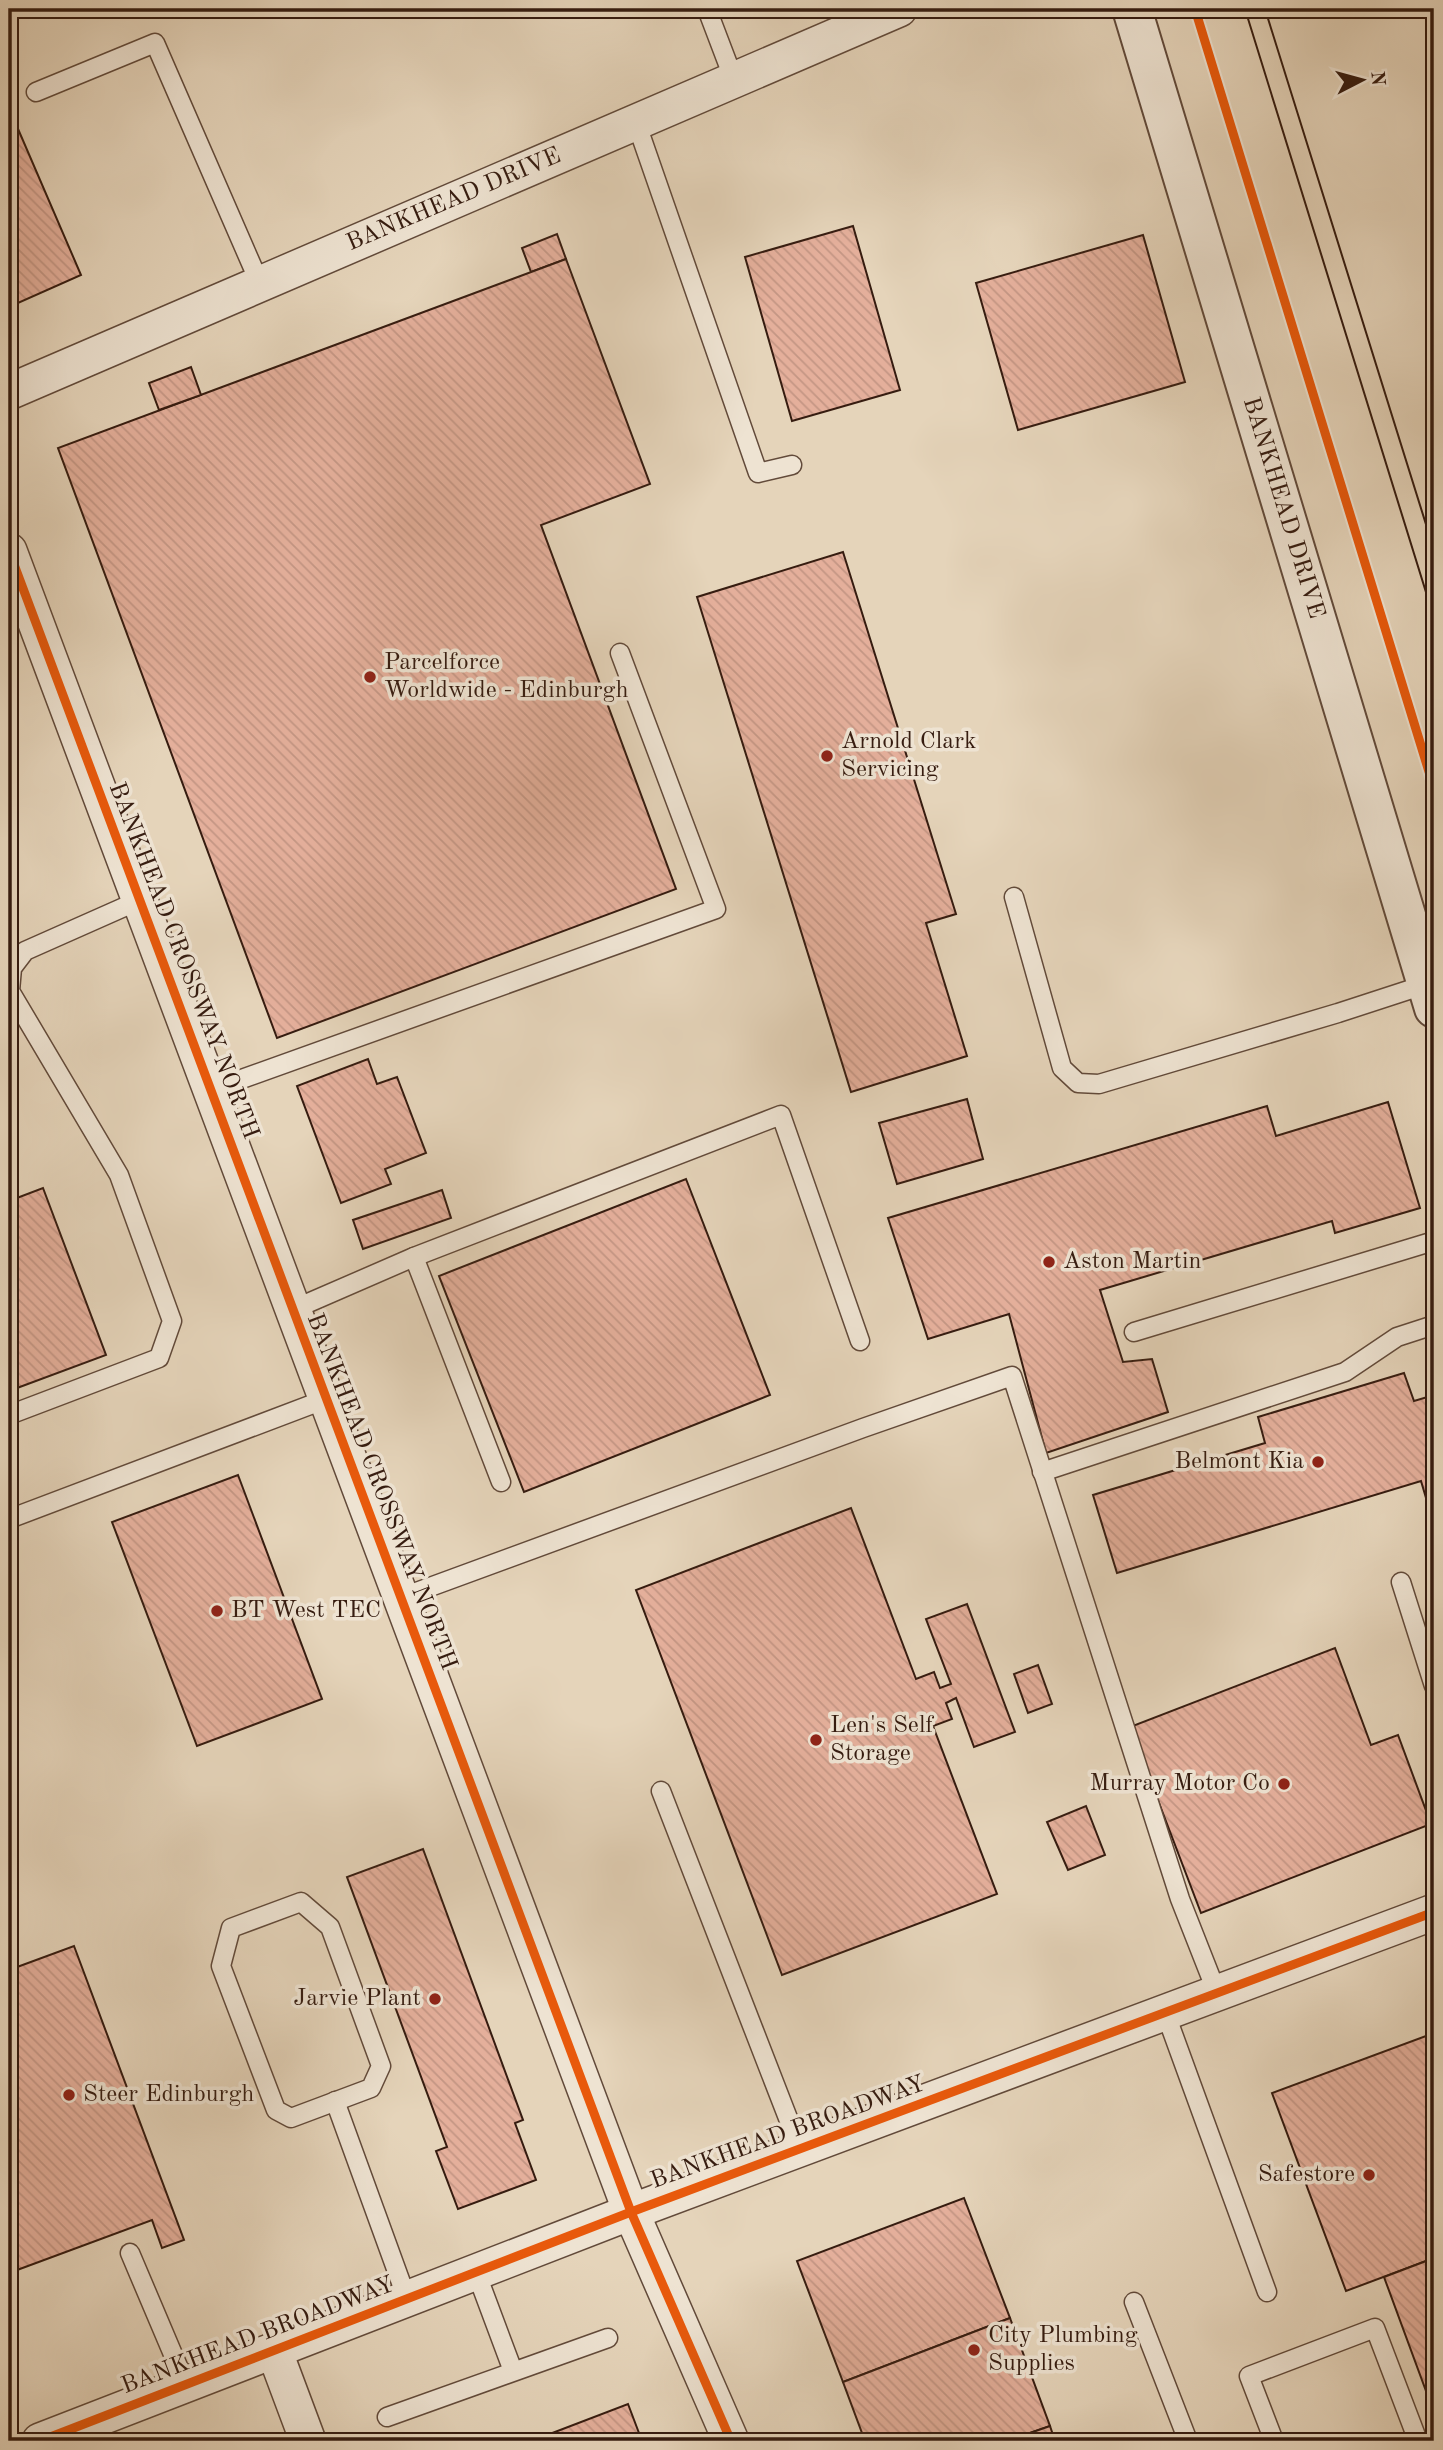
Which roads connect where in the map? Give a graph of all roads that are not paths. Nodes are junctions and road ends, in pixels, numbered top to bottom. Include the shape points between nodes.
1 (707, 9) edge
2 (900, 9) edge
3 (1132, 9) edge
4 (734, 80) junction
5 (36, 92) dead end
6 (636, 122) junction
7 (260, 284) junction
8 (9, 393) edge
9 (792, 464) dead end
10 (9, 551) edge
11 (620, 653) dead end
12 (1014, 897) dead end
13 (140, 900) junction
14 (11, 963) edge
15 (1431, 996) edge
16 (211, 1090) junction
17 (1434, 1241) edge
18 (414, 1257) junction
19 (292, 1310) junction
20 (1434, 1325) edge
21 (1134, 1332) dead end
22 (860, 1341) dead end
23 (326, 1399) junction
24 (9, 1415) edge
25 (1042, 1472) junction
26 (501, 1482) dead end
27 (9, 1519) edge
28 (1401, 1582) dead end
29 (400, 1598) junction
30 (1434, 1686) edge
31 (661, 1791) dead end
32 (1434, 1912) edge
33 (1217, 1993) junction
34 (1165, 2012) junction
35 (335, 2101) junction
36 (800, 2149) junction
37 (631, 2212) junction
38 (130, 2253) dead end
39 (476, 2272) junction
40 (1267, 2292) dead end
41 (407, 2299) junction
42 (1134, 2302) dead end
43 (608, 2338) dead end
44 (274, 2350) junction
45 (513, 2371) junction
46 (186, 2385) junction
47 (387, 2417) dead end
48 (40, 2441) edge
49 (307, 2441) edge
50 (731, 2441) edge
51 (1188, 2441) edge
52 (1274, 2441) edge
53 (1418, 2441) edge

1 - 4 lane
2 - 4 street, BANKHEAD DRIVE
3 - 15 street, BANKHEAD DRIVE
4 - 6 street, BANKHEAD DRIVE
5 - 7 lane via 155,43
6 - 7 street, BANKHEAD DRIVE
6 - 9 lane via 758,473
7 - 8 street, BANKHEAD DRIVE
10 - 13 street, BANKHEAD CROSSWAY NORTH
11 - 16 lane via 716,909
12 - 15 lane via 1062,1068 1077,1083 1099,1084 1338,1013
13 - 14 lane via 25,951
13 - 16 street, BANKHEAD CROSSWAY NORTH
14 - 24 lane via 10,990 120,1175 172,1321 159,1357
16 - 19 street, BANKHEAD CROSSWAY NORTH
17 - 21 lane
18 - 19 lane
18 - 22 lane via 781,1115
18 - 26 lane
19 - 23 street, BANKHEAD CROSSWAY NORTH
20 - 25 lane via 1397,1337 1345,1372
23 - 27 lane
23 - 29 street, BANKHEAD CROSSWAY NORTH
25 - 29 lane via 1012,1376
25 - 33 lane via 1180,1899
28 - 30 lane
29 - 37 street, BANKHEAD CROSSWAY NORTH
31 - 36 lane
32 - 33 street, BANKHEAD BROADWAY
33 - 34 street, BANKHEAD BROADWAY
34 - 36 street, BANKHEAD BROADWAY
34 - 40 lane
35 - 35 lane via 371,2088 382,2067 330,1927 301,1902 231,1928 221,1966 276,2110 291,2118
35 - 41 lane
36 - 37 street, BANKHEAD BROADWAY
37 - 39 street, BANKHEAD BROADWAY
37 - 50 street, BANKHEAD CROSSWAY NORTH
38 - 46 lane
39 - 41 street, BANKHEAD BROADWAY
39 - 45 lane
41 - 44 street, BANKHEAD BROADWAY
42 - 51 lane
43 - 45 lane
44 - 46 street, BANKHEAD BROADWAY
44 - 49 street
45 - 47 lane
46 - 48 street, BANKHEAD BROADWAY
52 - 53 lane via 1249,2376 1375,2328

